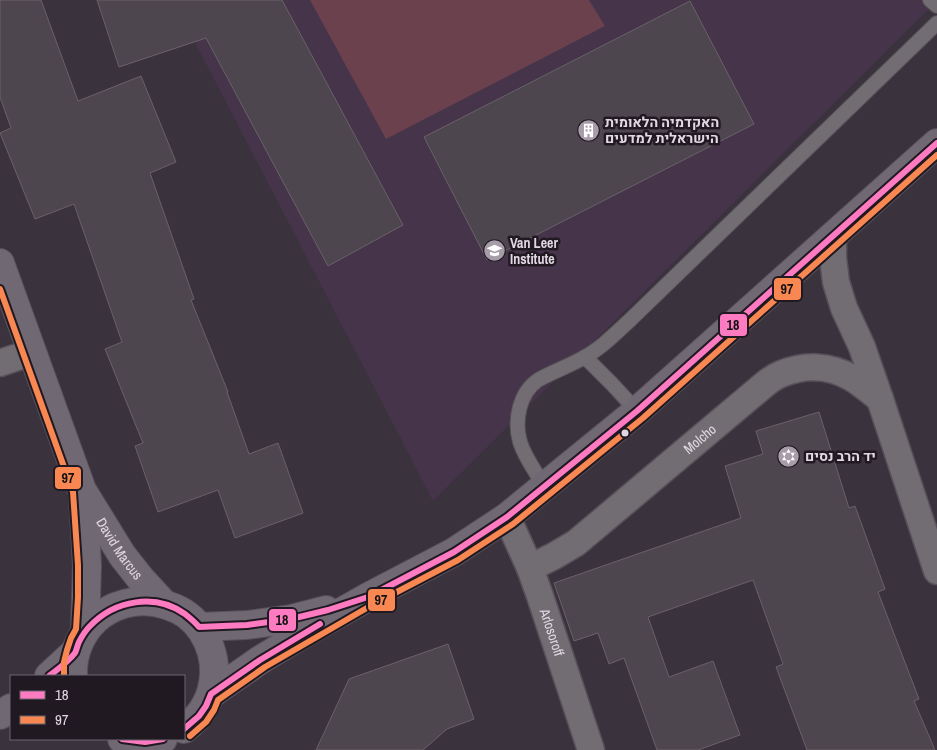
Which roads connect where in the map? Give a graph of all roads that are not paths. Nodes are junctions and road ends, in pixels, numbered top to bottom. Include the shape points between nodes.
1 (930, 0) edge
2 (937, 6) edge
3 (937, 23) edge
4 (937, 143) edge
5 (833, 236) junction
6 (0, 263) edge
7 (32, 352) junction
8 (585, 357) junction
9 (0, 363) edge
10 (880, 399) junction
11 (637, 412) junction
12 (544, 486) junction
13 (82, 490) junction
14 (507, 517) junction
15 (530, 568) junction
16 (937, 571) edge
17 (368, 597) junction
18 (163, 604) junction
19 (199, 627) junction
20 (78, 654) edge
21 (51, 675) edge
22 (210, 694) junction
23 (185, 728) edge
24 (157, 740) edge
25 (132, 743) edge
26 (591, 750) edge

1 - 2 lane
3 - 8 lane via 628,322
4 - 5 street
5 - 10 street via 836,282
5 - 11 street
6 - 7 street, David Marcus
7 - 9 street
7 - 13 street, David Marcus
8 - 11 lane
8 - 12 lane via 537,381 524,395 519,409 520,442
10 - 15 street, Molcho via 837,370 820,366 781,374 576,543
10 - 16 street
11 - 12 street
12 - 14 street
13 - 18 street, David Marcus via 122,555
13 - 20 street, David Marcus via 87,565
14 - 15 street, Arlosoroff
14 - 17 street via 454,552
15 - 26 street, Arlosoroff
17 - 19 street via 290,619
17 - 22 street via 276,650
18 - 19 street via 183,612
18 - 20 street via 130,602 100,616
19 - 22 street via 213,658 214,683
20 - 21 street
22 - 23 street via 199,716
24 - 25 street

